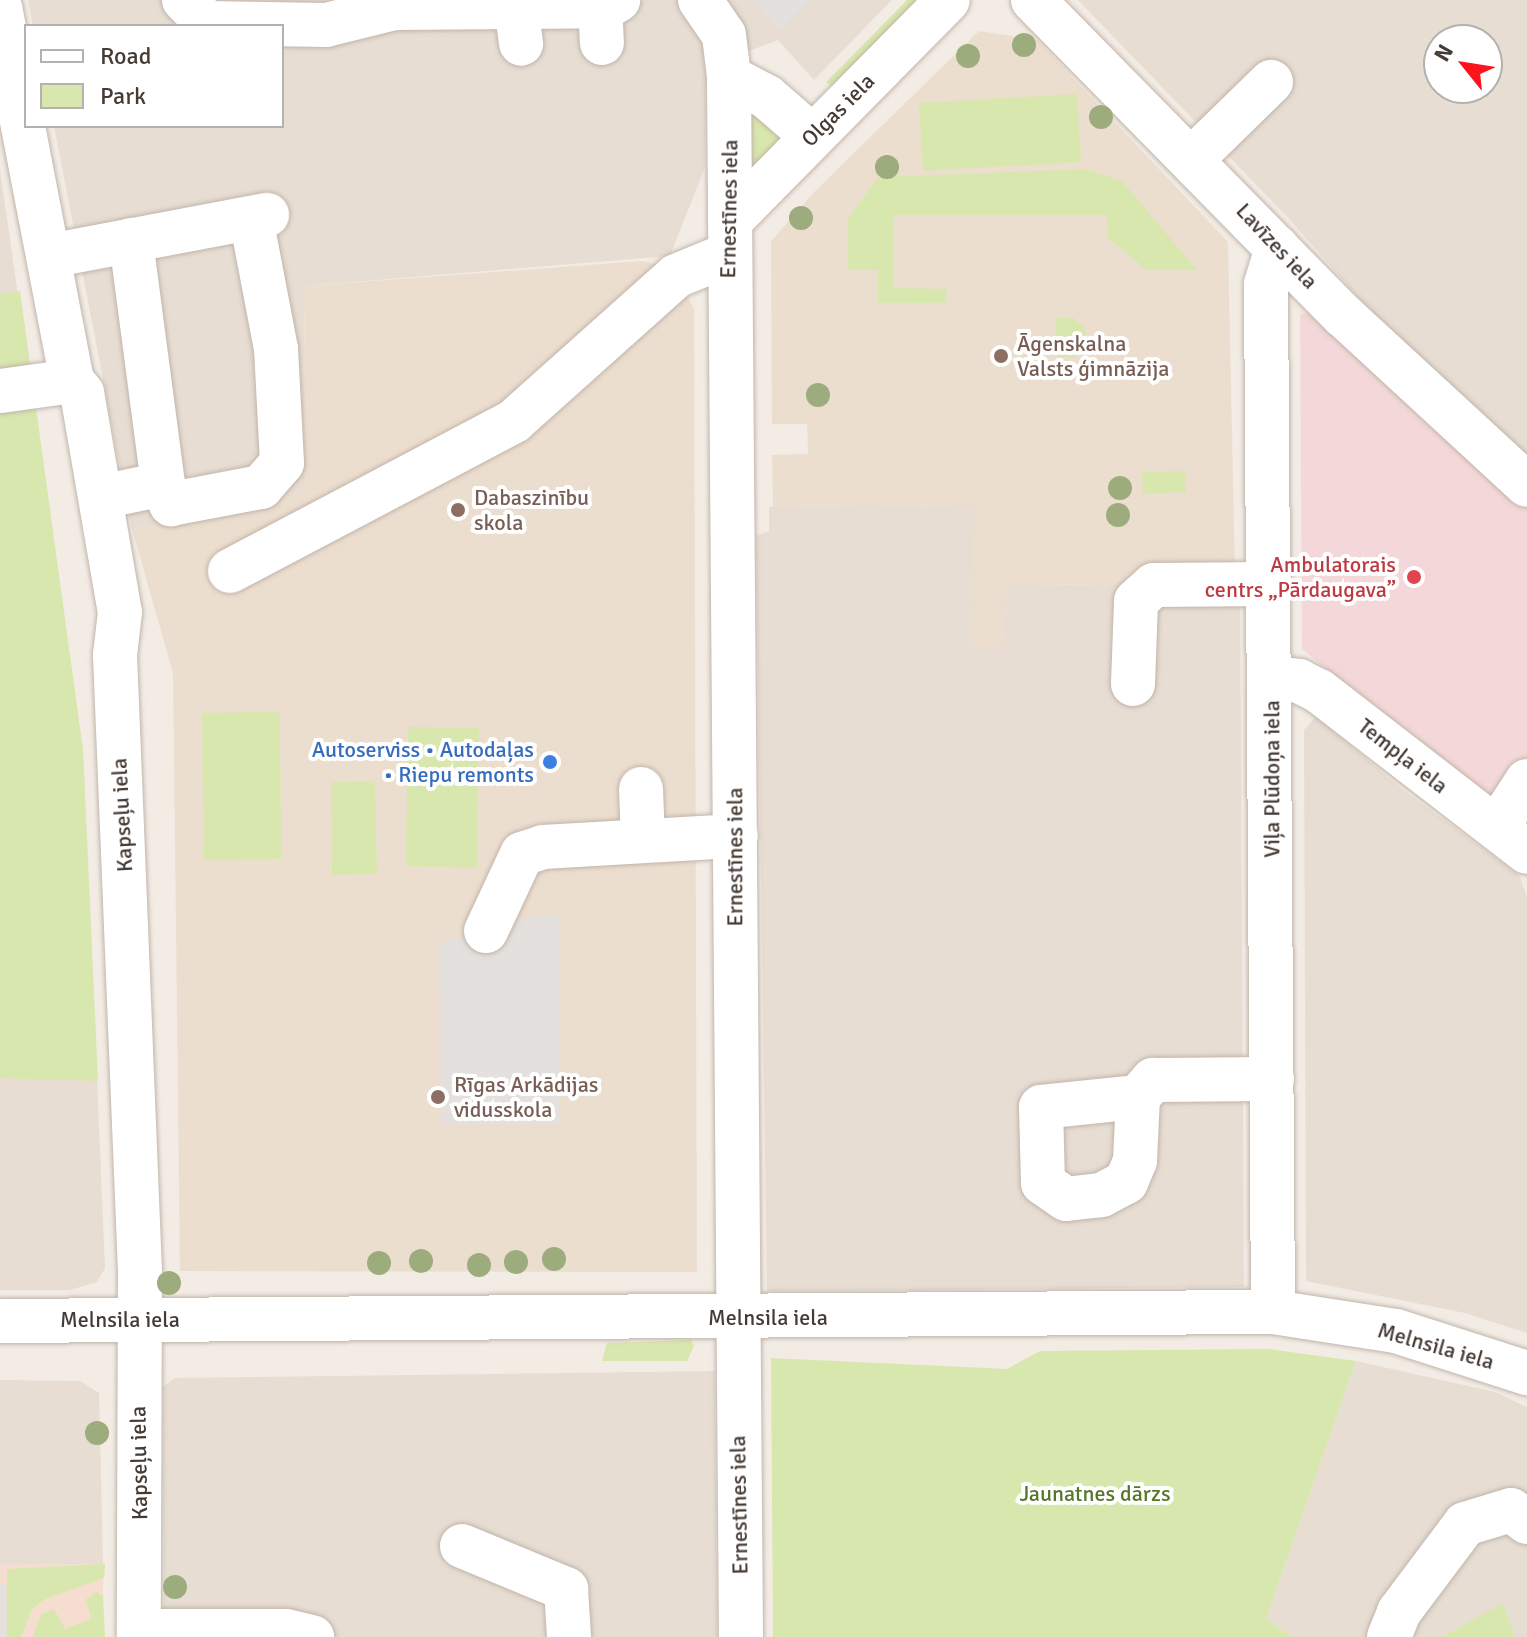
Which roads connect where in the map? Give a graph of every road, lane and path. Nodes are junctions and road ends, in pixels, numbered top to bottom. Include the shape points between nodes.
1 (184, 0) edge
2 (700, 0) edge
3 (948, 0) edge
4 (1033, 0) edge
5 (0, 7) edge
6 (607, 16) edge
7 (266, 24) edge
8 (284, 24) edge
9 (729, 77) junction
10 (1271, 82) dead end
11 (812, 136) junction
12 (1193, 158) junction
13 (729, 238) junction
14 (131, 240) junction
15 (1277, 248) junction
16 (49, 256) junction
17 (72, 381) junction
18 (0, 391) edge
19 (163, 484) junction
20 (1527, 485) edge
21 (101, 497) junction
22 (230, 571) dead end
23 (1270, 584) junction
24 (1272, 678) junction
25 (1133, 684) dead end
26 (1527, 781) edge
27 (641, 789) dead end
28 (736, 836) junction
29 (1512, 839) edge
30 (643, 841) junction
31 (486, 931) dead end
32 (1272, 1079) junction
33 (1138, 1097) dead end
34 (1273, 1312) junction
35 (737, 1318) junction
36 (140, 1319) junction
37 (0, 1321) edge
38 (1527, 1373) edge
39 (1527, 1522) edge
40 (462, 1546) dead end
41 (139, 1634) edge
42 (312, 1637) edge
43 (569, 1637) edge
44 (741, 1637) edge
45 (1389, 1637) edge

1 - 7 street via 207,23
2 - 9 street, Ernestīnes iela via 724,35
3 - 11 street, Olgas iela
4 - 12 street, Lavīzes iela
5 - 16 street, Kapseļu iela
6 - 8 street via 519,25 441,25 394,8 326,25
9 - 11 street via 767,97
9 - 13 street, Ernestīnes iela
10 - 12 street
11 - 13 street, Olgas iela
12 - 15 street, Lavīzes iela
13 - 22 street via 676,276 514,421
13 - 28 street, Ernestīnes iela
14 - 16 street
14 - 19 street
14 - 19 street via 259,216 276,349 282,463 261,487 171,504
15 - 20 street, Lavīzes iela via 1447,422
15 - 23 street, Viļa Plūdoņa iela via 1266,284
16 - 17 street, Kapseļu iela
17 - 18 street
17 - 21 street, Kapseļu iela via 82,393
19 - 21 street
21 - 36 street, Kapseļu iela via 120,612 115,655
23 - 24 street, Viļa Plūdoņa iela
23 - 25 street via 1154,585 1136,601
24 - 29 street, Tempļa iela via 1299,681 1319,691
24 - 32 street, Viļa Plūdoņa iela
26 - 29 street
27 - 30 street
28 - 30 street
28 - 35 street, Ernestīnes iela
30 - 31 street via 543,847 522,854
32 - 33 street via 1153,1080
32 - 34 street, Viļa Plūdoņa iela
34 - 35 street, Melnsila iela
34 - 38 street, Melnsila iela via 1396,1331
35 - 36 street, Melnsila iela
35 - 44 street, Ernestīnes iela
36 - 37 street, Melnsila iela
36 - 41 street, Kapseļu iela
39 - 45 street via 1511,1510 1465,1524 1399,1612
40 - 43 street via 566,1589
41 - 42 street via 286,1631

